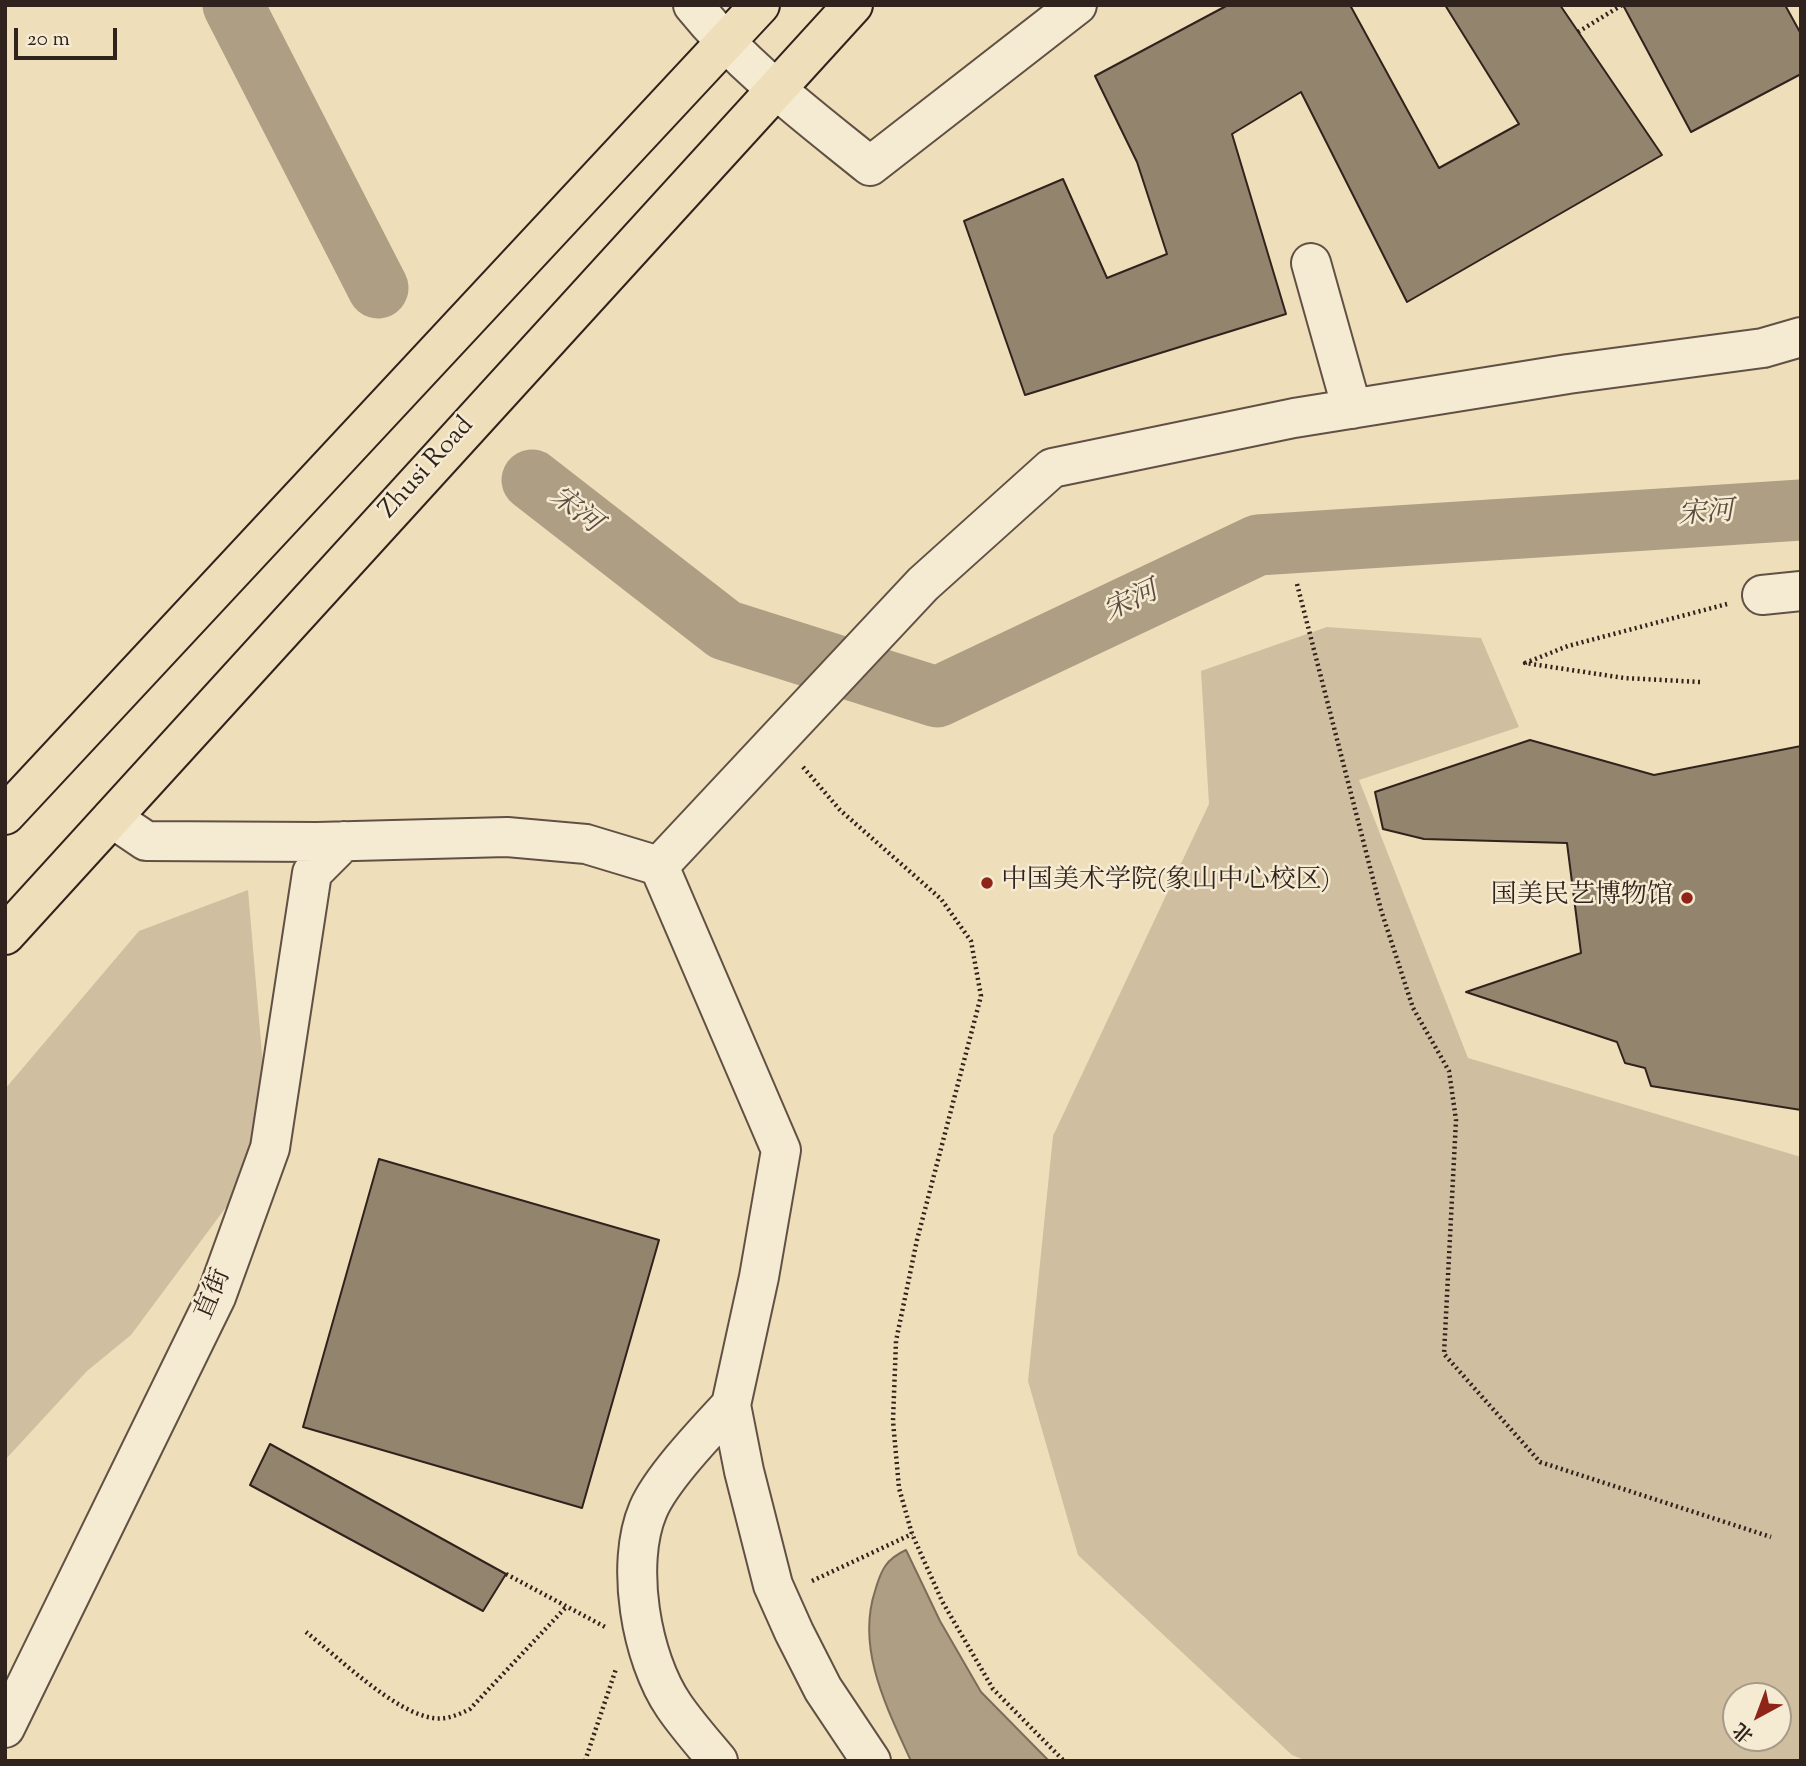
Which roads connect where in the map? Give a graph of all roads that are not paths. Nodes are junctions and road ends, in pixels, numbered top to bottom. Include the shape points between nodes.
1 (693, 5) edge
2 (760, 5) edge
3 (853, 5) edge
4 (1077, 5) edge
5 (724, 44) junction
6 (774, 90) junction
7 (1311, 262) dead end
8 (1801, 337) edge
9 (1352, 409) junction
10 (1801, 591) edge
11 (1762, 595) road end
12 (5, 815) edge
13 (112, 818) junction
14 (344, 841) junction
15 (659, 866) junction
16 (5, 934) edge
17 (731, 1405) junction
18 (5, 1728) edge
19 (718, 1761) edge
20 (871, 1761) edge

1 - 5 street
2 - 5 main road
3 - 6 main road, Zhusi Road
4 - 6 street via 870,166
5 - 6 street
5 - 12 main road
6 - 13 main road, Zhusi Road
7 - 9 street
8 - 9 street via 1763,348
9 - 15 street via 1052,468 923,584
10 - 11 street
13 - 14 street via 146,841
13 - 16 main road, Zhusi Road
14 - 15 street via 507,837 586,844
14 - 18 street, 直街 via 312,873 270,1148 216,1297
15 - 17 street via 781,1150 760,1277
17 - 19 street via 648,1510 635,1560 637,1644 673,1704
17 - 20 street via 778,1596 823,1689

